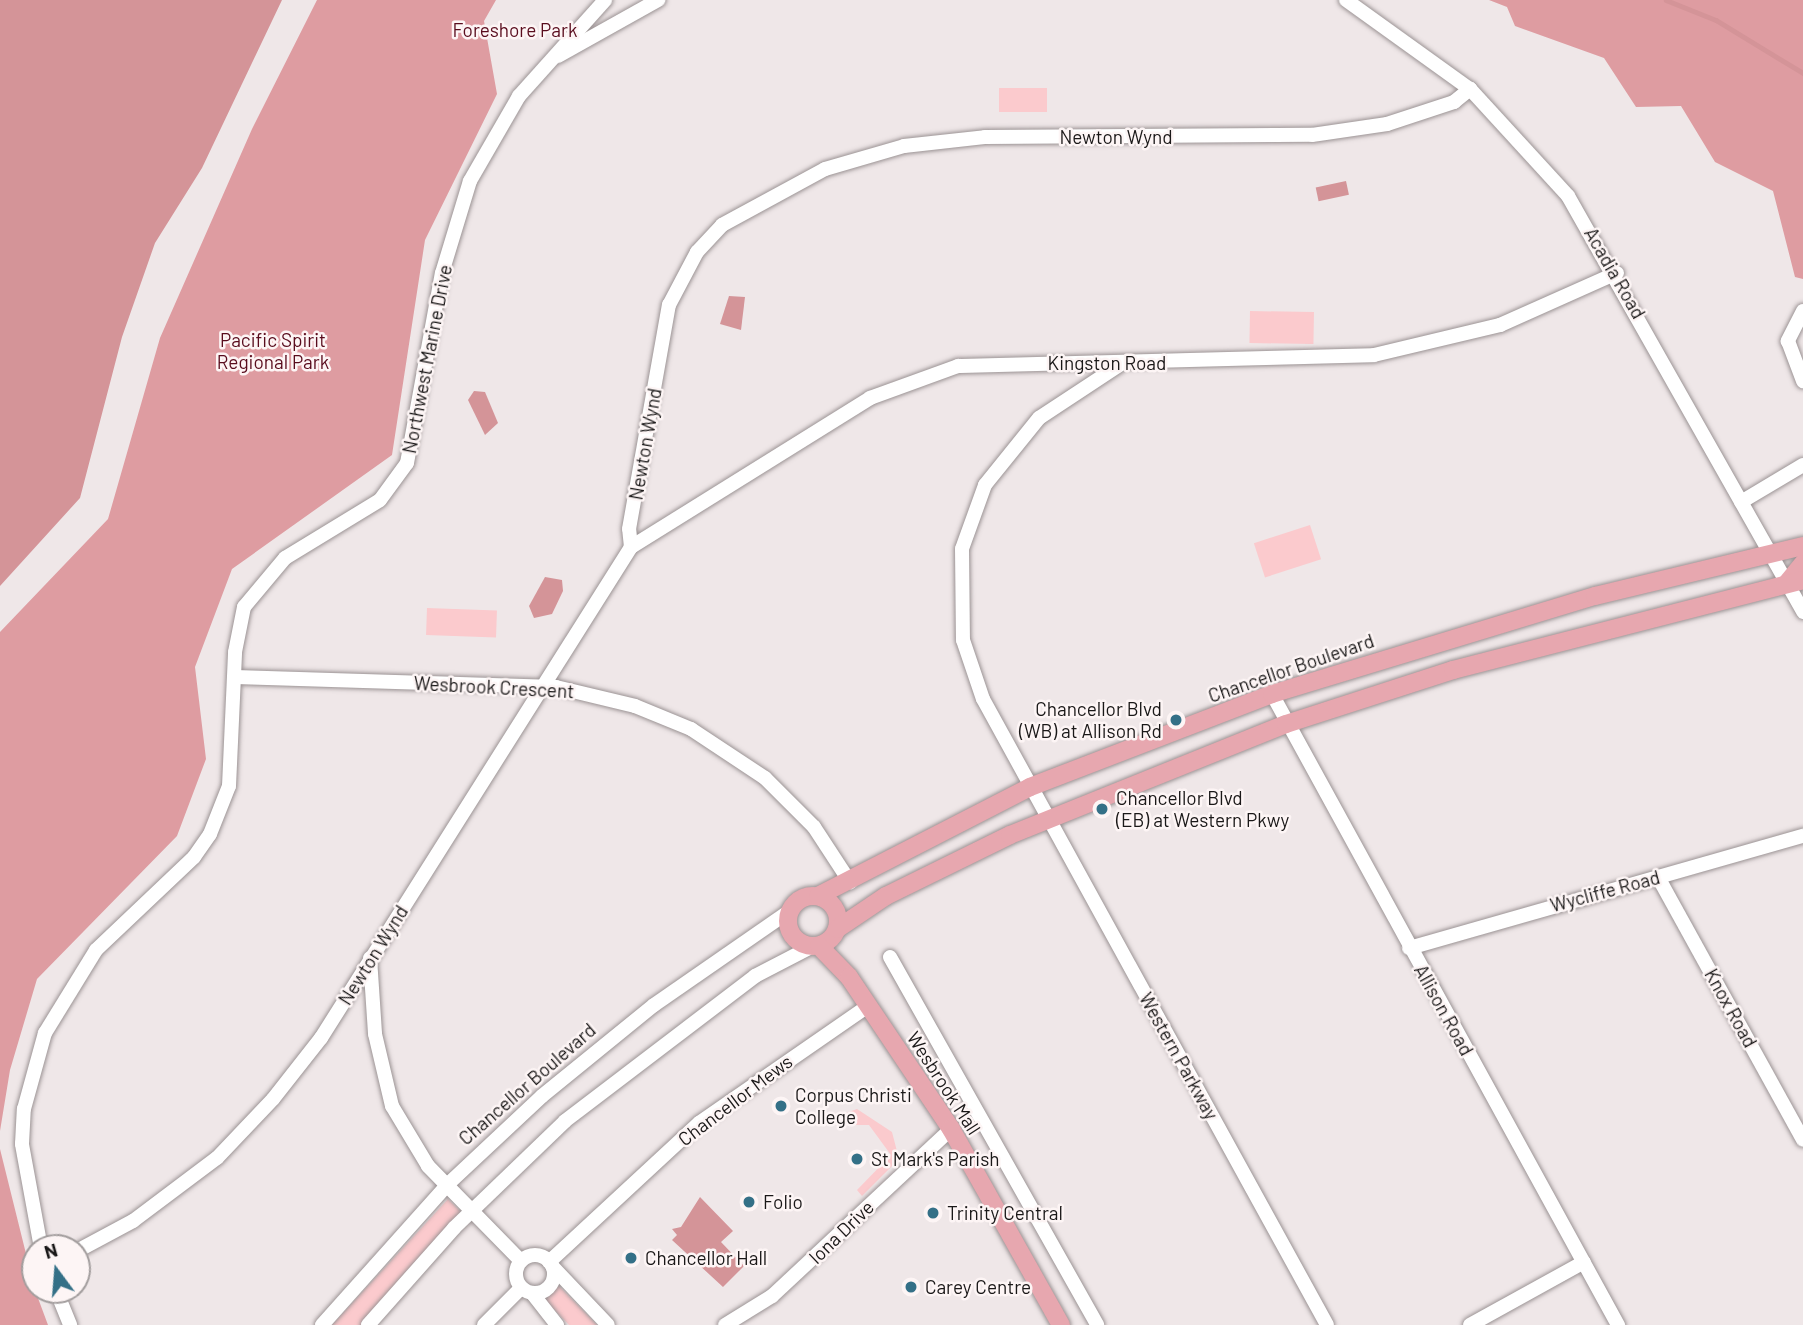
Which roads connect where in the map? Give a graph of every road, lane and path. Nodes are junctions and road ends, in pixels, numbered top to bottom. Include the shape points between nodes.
1 (658, 0) edge
2 (1346, 0) edge
3 (603, 1) edge
4 (628, 17) junction
5 (540, 68) junction
6 (1471, 89) junction
7 (1617, 273) junction
8 (1803, 311) edge
9 (1121, 363) junction
10 (1803, 381) edge
11 (1803, 465) edge
12 (1741, 502) junction
13 (1803, 545) edge
14 (631, 547) junction
15 (1770, 552) junction
16 (1803, 563) edge
17 (1795, 581) edge
18 (1803, 612) edge
19 (235, 677) junction
20 (542, 686) junction
21 (1272, 694) junction
22 (1286, 724) junction
23 (1030, 786) junction
24 (1048, 818) junction
25 (1803, 836) edge
26 (1658, 877) junction
27 (850, 881) junction
28 (818, 896) junction
29 (790, 911) junction
30 (825, 940) junction
31 (1409, 948) junction
32 (890, 957) dead end
33 (370, 958) junction
34 (868, 1006) junction
35 (951, 1129) junction
36 (1803, 1140) edge
37 (447, 1185) junction
38 (472, 1210) junction
39 (38, 1234) edge
40 (91, 1244) edge
41 (521, 1261) junction
42 (1584, 1262) junction
43 (551, 1264) junction
44 (526, 1290) junction
45 (62, 1304) edge
46 (70, 1325) edge
47 (322, 1325) edge
48 (368, 1325) edge
49 (484, 1325) edge
50 (557, 1325) edge
51 (608, 1325) edge
52 (725, 1325) edge
53 (1061, 1325) edge
54 (1097, 1325) edge
55 (1327, 1325) edge
56 (1470, 1325) edge
57 (1618, 1325) edge

1 - 4 street
2 - 6 street, Acadia Road
3 - 4 street via 614,17
3 - 5 street, Northwest Marine Drive
4 - 5 street
5 - 19 street, Northwest Marine Drive via 495,131 461,203 442,273 407,463 380,500 285,558 258,585 241,618
6 - 7 street, Acadia Road via 1559,184
6 - 14 street, Newton Wynd via 1408,118 1312,135 985,137 904,146 783,189 722,225 675,287 629,529
7 - 9 street, Kingston Road via 1500,325 1374,355
7 - 12 street, Acadia Road
8 - 10 street via 1788,341
9 - 14 street, Kingston Road via 991,362 912,379 707,495
9 - 23 street, Western Parkway via 1040,418 1010,449 985,485 962,549 959,613 965,649
11 - 12 street
12 - 15 street, Acadia Road
13 - 15 main road, Chancellor Boulevard
14 - 20 street, Newton Wynd
15 - 17 street, Acadia Road
15 - 21 main road, Chancellor Boulevard via 1533,613
16 - 17 main road
17 - 18 street, Acadia Road
17 - 22 main road via 1453,670
19 - 20 street, Wesbrook Crescent
19 - 39 street, Northwest Marine Drive via 229,786 210,834 194,857 96,950 45,1033 28,1091 22,1144
20 - 27 street, Wesbrook Crescent via 635,706 722,747 799,810
20 - 33 street, Newton Wynd
21 - 22 street, Allison Road
21 - 23 main road, Chancellor Boulevard
22 - 24 main road
22 - 31 street, Allison Road
23 - 24 street, Western Parkway
23 - 27 main road, Chancellor Boulevard via 914,842
24 - 30 main road via 934,870
24 - 55 street, Western Parkway
25 - 26 street, Wycliffe Road
26 - 31 street, Wycliffe Road
26 - 36 street, Knox Road
27 - 28 main road, Chancellor Boulevard
28 - 29 main road via 800,899
28 - 30 main road via 833,904
29 - 30 main road via 791,934
29 - 37 street, Chancellor Boulevard via 624,1027
30 - 34 main road, Wesbrook Mall
30 - 38 street via 755,976 642,1059
31 - 42 street, Allison Road
32 - 54 street
33 - 37 street via 384,1085 410,1138
33 - 40 street, Newton Wynd via 321,1038 248,1130 133,1221
34 - 35 main road, Wesbrook Mall
34 - 43 street, Chancellor Mews via 699,1123
35 - 52 street, Iona Drive via 772,1296
35 - 53 main road, Wesbrook Mall
37 - 38 street
37 - 47 street, Chancellor Boulevard
38 - 41 street
38 - 48 street
41 - 43 street via 538,1256
41 - 44 street via 516,1272
42 - 56 street
42 - 57 street, Allison Road
43 - 44 street via 548,1288
43 - 51 street
44 - 49 street
44 - 50 street
45 - 46 street

